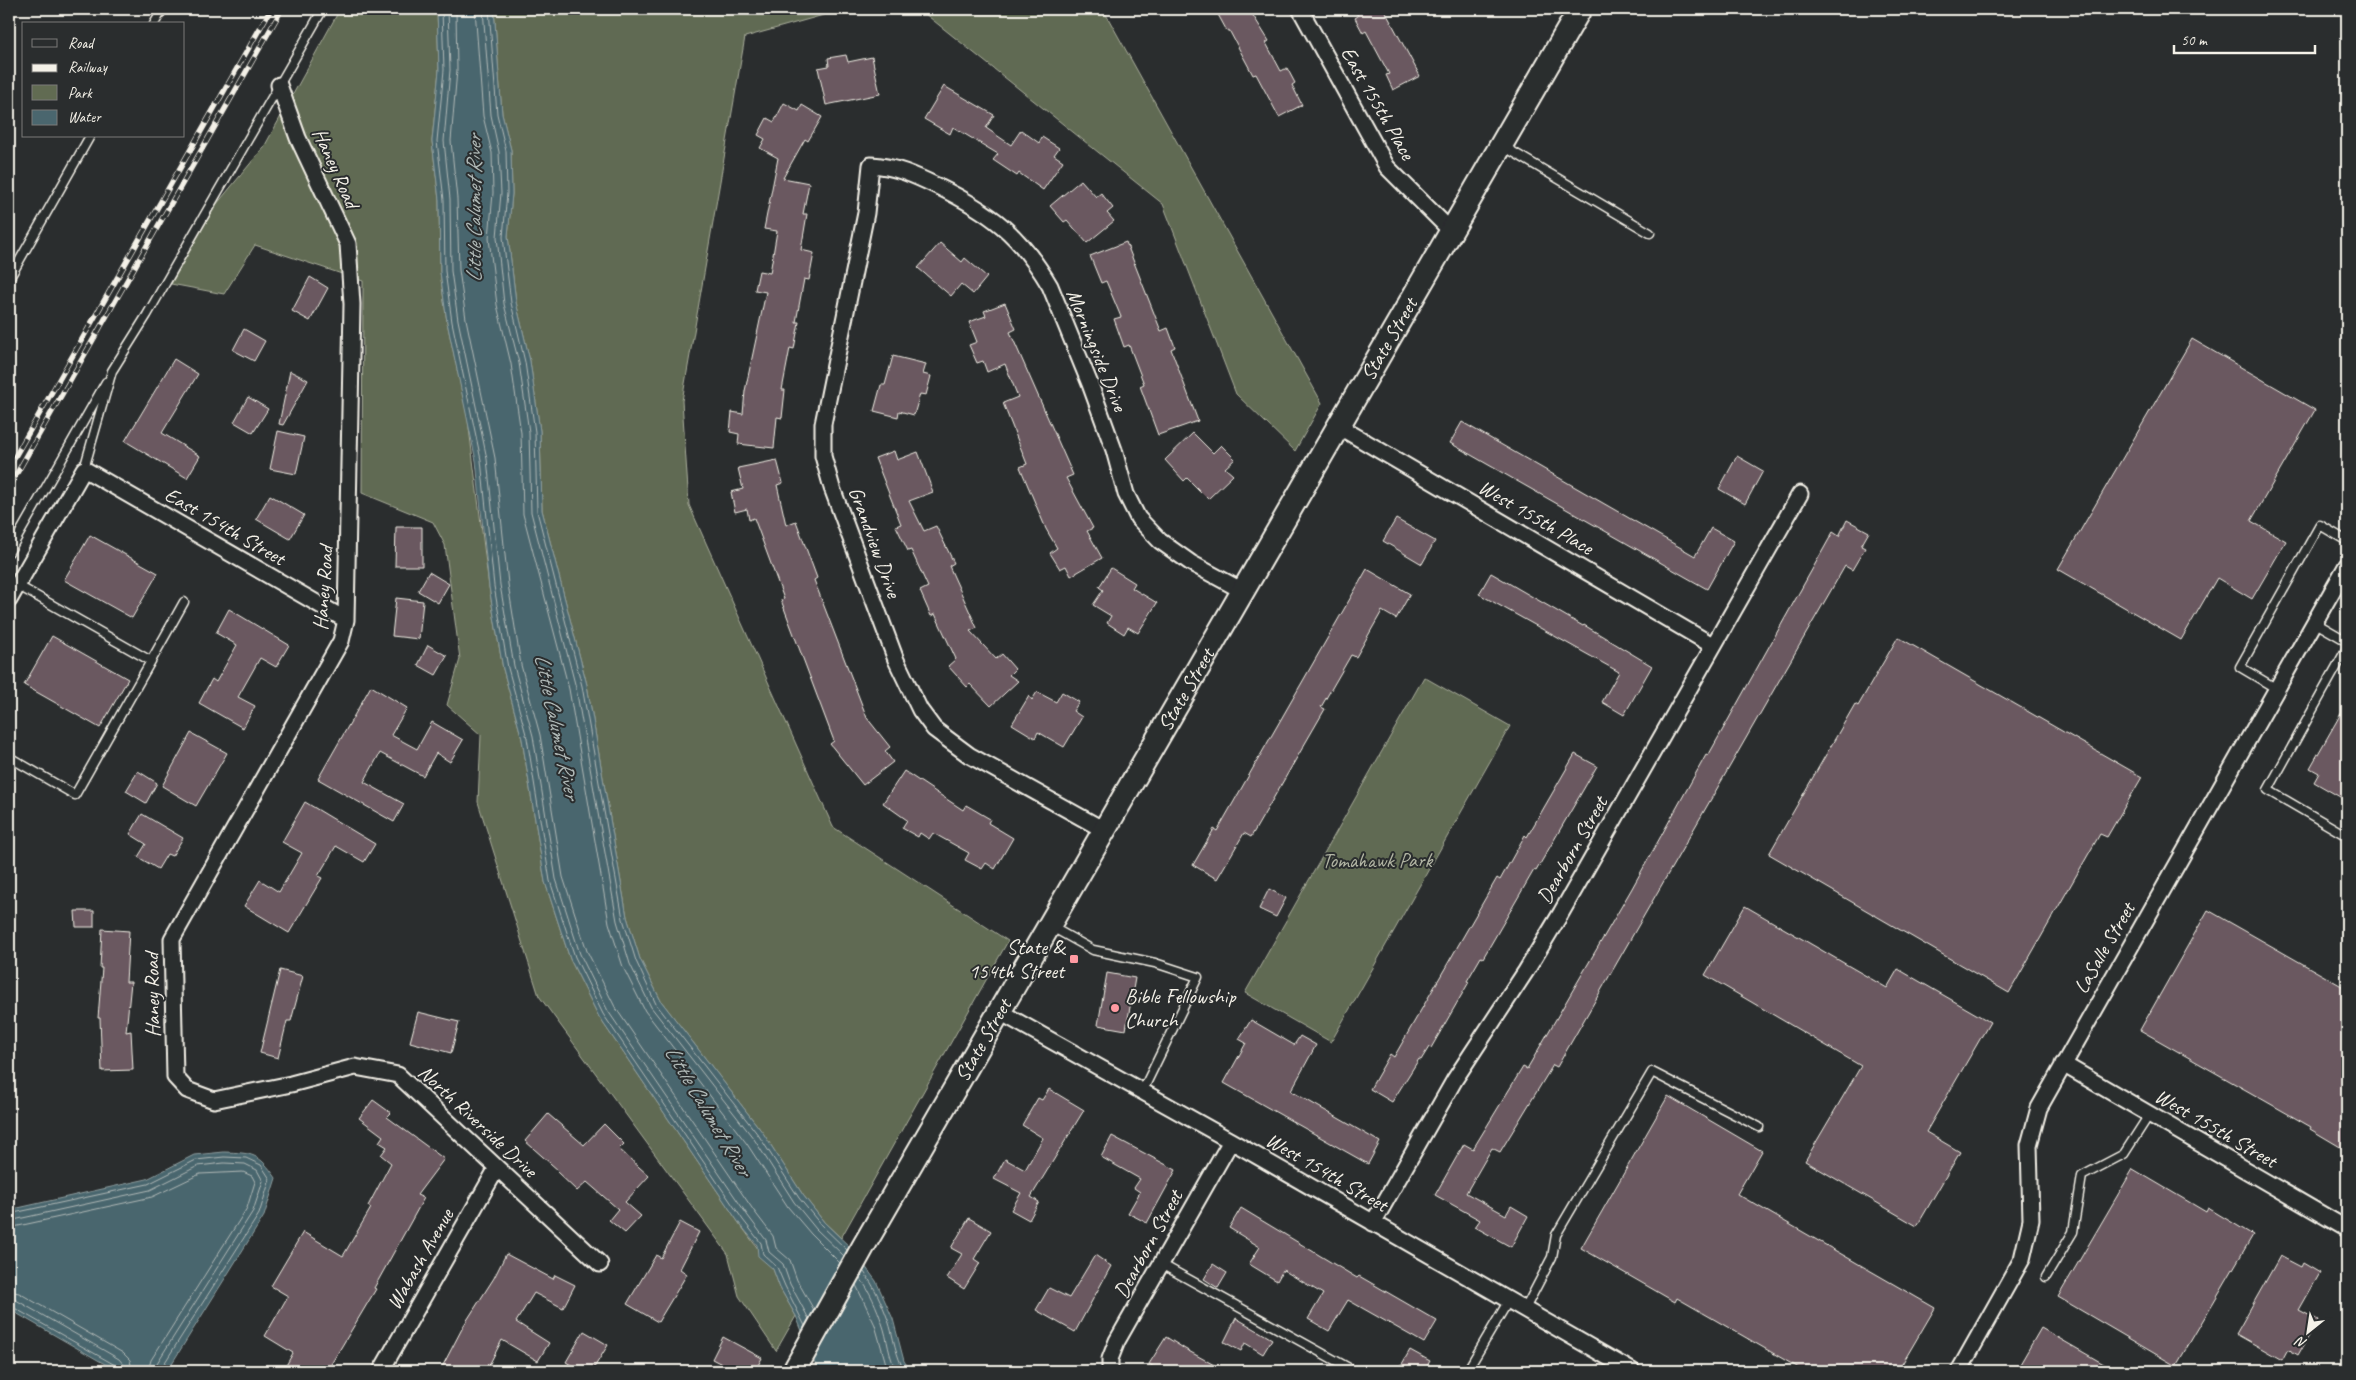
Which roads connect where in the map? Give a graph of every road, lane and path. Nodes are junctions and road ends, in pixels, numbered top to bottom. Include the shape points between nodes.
1 (163, 9) edge
2 (323, 9) edge
3 (1300, 9) edge
4 (1580, 9) edge
5 (155, 22) edge
6 (279, 85) junction
7 (89, 138) edge
8 (1501, 145) junction
9 (871, 165) joint
10 (1451, 230) junction
11 (1650, 233) dead end
12 (9, 279) edge
13 (112, 371) junction
14 (1338, 426) junction
15 (84, 468) junction
16 (1800, 494) dead end
17 (2347, 541) edge
18 (9, 552) edge
19 (2347, 565) edge
20 (17, 585) junction
21 (1242, 591) junction
22 (9, 600) edge
23 (184, 602) dead end
24 (346, 620) junction
25 (2314, 622) junction
26 (2347, 641) edge
27 (1712, 645) junction
28 (2347, 648) edge
29 (151, 661) junction
30 (2277, 689) junction
31 (9, 758) edge
32 (1104, 830) junction
33 (2347, 836) edge
34 (1050, 926) junction
35 (1000, 1012) junction
36 (2063, 1064) junction
37 (187, 1090) joint
38 (1142, 1092) junction
39 (2150, 1115) junction
40 (1759, 1127) dead end
41 (1230, 1141) junction
42 (496, 1168) junction
43 (1374, 1223) junction
44 (2347, 1229) edge
45 (600, 1264) dead end
46 (1161, 1264) junction
47 (2046, 1277) dead end
48 (1509, 1300) junction
49 (1525, 1310) junction
50 (1349, 1368) dead end
51 (381, 1371) edge
52 (794, 1371) edge
53 (1110, 1371) edge
54 (1467, 1371) edge
55 (1632, 1371) edge
56 (1958, 1371) edge

1 - 5 lane
2 - 6 lane
3 - 10 street, East 155th Place via 1387,167
4 - 8 main road, State Street
6 - 13 lane
6 - 24 street, Haney Road via 298,138 348,244 352,304
7 - 12 lane
8 - 10 main road, State Street
8 - 11 lane
9 - 21 street, Morningside Drive via 886,165 955,194 1007,229 1050,286 1090,384 1126,494 1138,518 1160,541 1191,563
9 - 32 street, Grandview Drive via 866,213 823,424 823,456 832,488 896,660 920,710 934,729 969,755
10 - 14 main road, State Street
13 - 15 lane
13 - 18 lane
14 - 21 main road, State Street
14 - 27 street, West 155th Place
15 - 20 street
15 - 24 street, East 154th Street
16 - 27 street, Dearborn Street
17 - 30 lane via 2320,525 2240,667
19 - 25 street, LaSalle Street
20 - 22 street
20 - 29 lane
21 - 32 main road, State Street
23 - 29 lane
24 - 37 street, Haney Road via 341,641 172,939 175,1077
25 - 26 lane
25 - 30 street, LaSalle Street
27 - 43 street, Dearborn Street via 1561,913 1455,1079
28 - 33 lane via 2268,790
29 - 31 lane via 75,795
30 - 36 street, LaSalle Street
32 - 34 main road, State Street
34 - 35 main road, State Street
34 - 38 lane via 1093,950 1198,976
35 - 38 street, West 154th Street
35 - 52 main road, State Street
36 - 39 street, West 155th Street
36 - 56 street, LaSalle Street via 2039,1108 2029,1145 2031,1220 2022,1259
37 - 42 street, North Riverside Drive via 214,1100 355,1067 398,1075
38 - 41 street, West 154th Street
39 - 44 street, West 155th Street
39 - 47 lane via 2124,1154 2082,1176 2073,1232
40 - 49 lane via 1652,1072 1556,1234 1552,1257
41 - 43 street, West 154th Street
41 - 46 street, Dearborn Street
42 - 45 street, North Riverside Drive
42 - 51 street, Wabash Avenue
43 - 48 street, West 154th Street
46 - 50 lane
46 - 53 street, Dearborn Street via 1118,1341 1110,1358
48 - 49 street, West 154th Street
48 - 54 lane
49 - 55 street, West 154th Street

